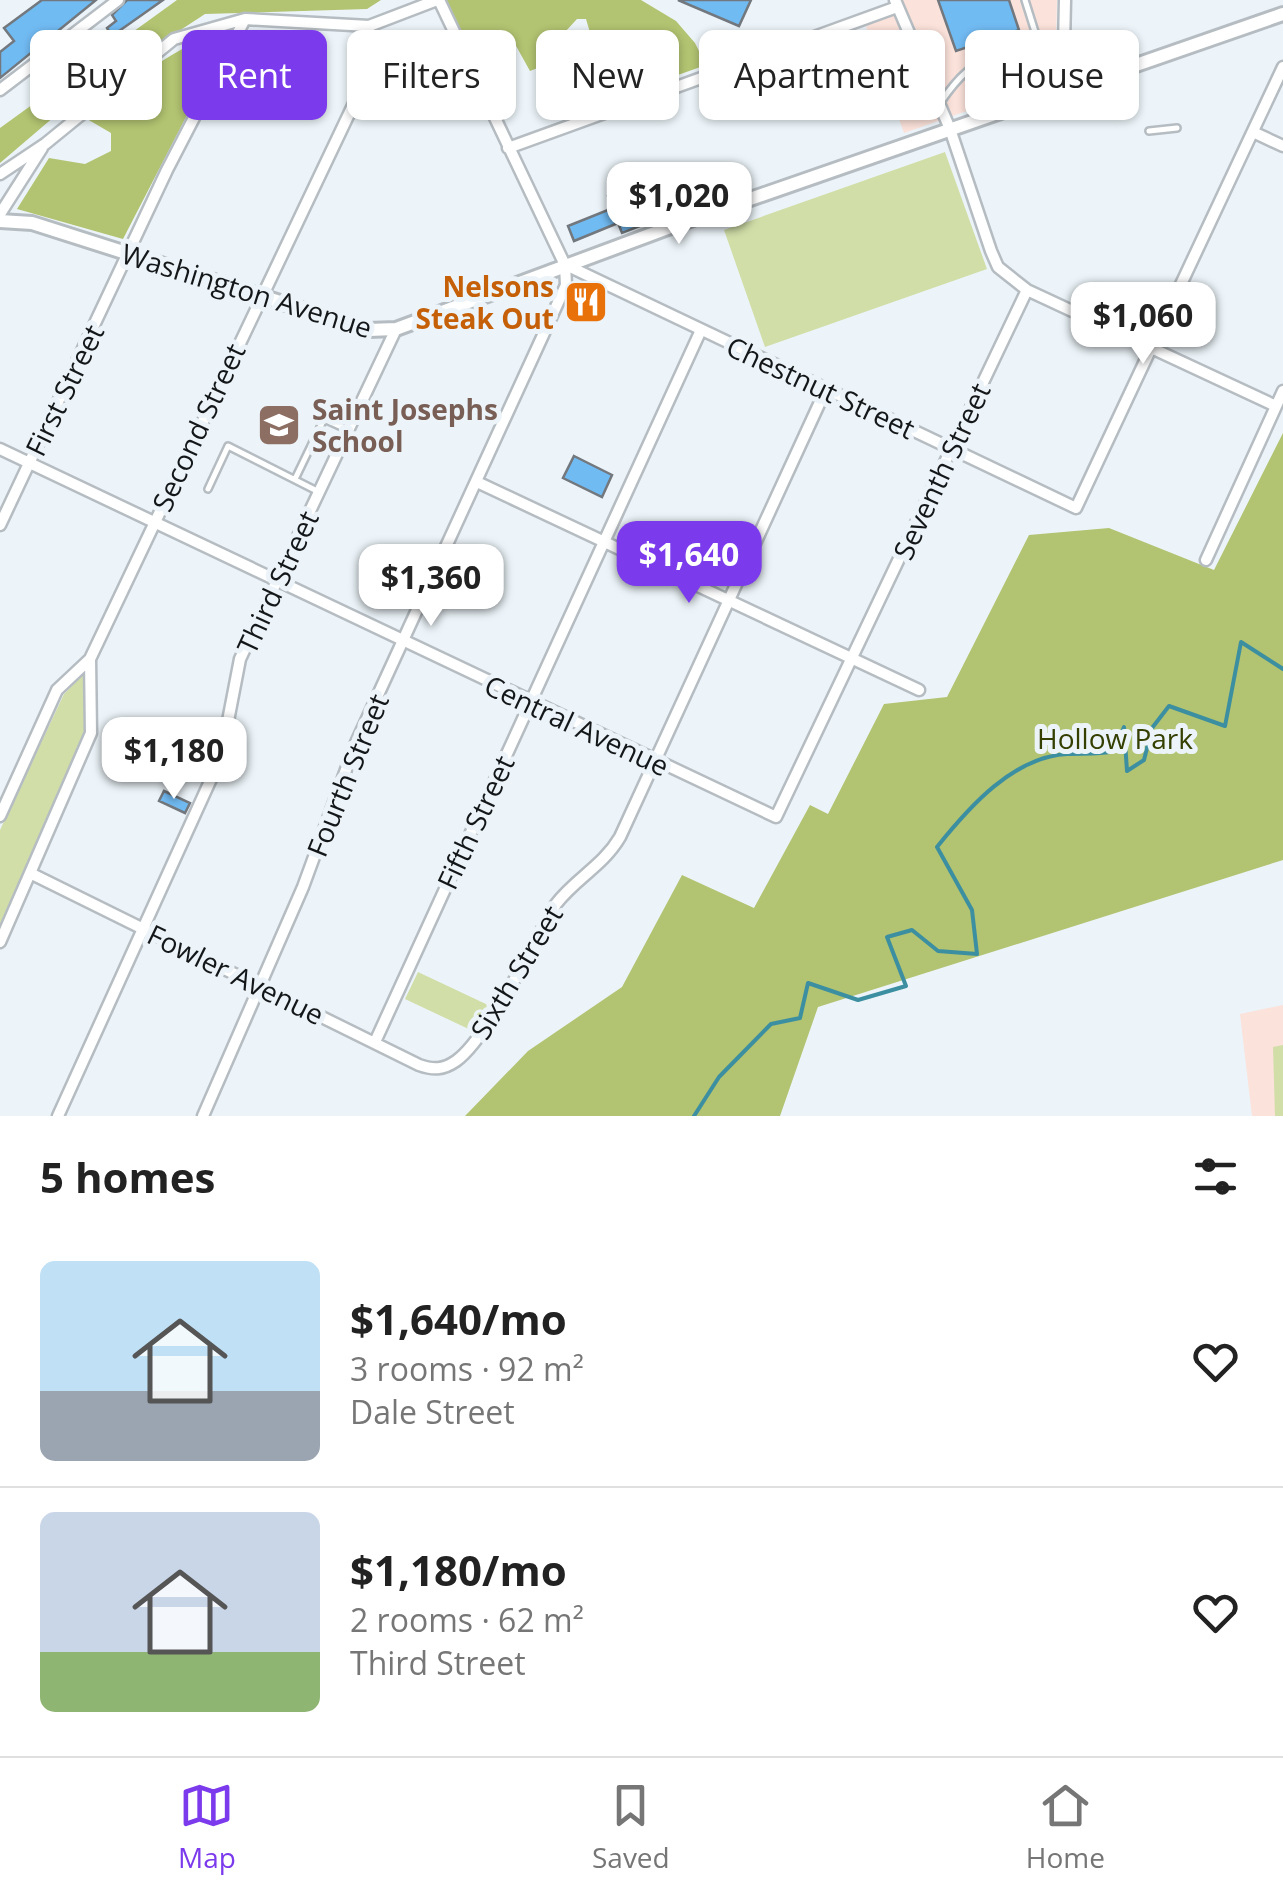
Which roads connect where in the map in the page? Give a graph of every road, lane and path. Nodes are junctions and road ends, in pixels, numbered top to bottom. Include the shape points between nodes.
1 (118, 0) edge
2 (438, 0) edge
3 (1026, 0) edge
4 (1065, 0) edge
5 (896, 3) edge
6 (1283, 14) edge
7 (245, 19) junction
8 (370, 26) junction
9 (908, 30) edge
10 (1035, 30) edge
11 (1064, 30) edge
12 (1139, 64) edge
13 (1283, 67) edge
14 (965, 73) edge
15 (0, 90) edge
16 (945, 97) edge
17 (945, 116) edge
18 (976, 120) edge
19 (1177, 128) dead end
20 (950, 129) junction
21 (1149, 131) dead end
22 (1253, 132) junction
23 (45, 144) junction
24 (1283, 146) edge
25 (508, 148) junction
26 (0, 174) edge
27 (0, 218) edge
28 (130, 256) junction
29 (565, 265) junction
30 (1027, 290) junction
31 (259, 296) junction
32 (396, 329) junction
33 (701, 330) junction
34 (1151, 348) junction
35 (826, 389) junction
36 (1283, 391) edge
37 (1276, 406) junction
38 (350, 430) junction
39 (0, 449) edge
40 (952, 449) junction
41 (29, 463) junction
42 (295, 479) junction
43 (477, 482) junction
44 (208, 489) dead end
45 (320, 492) junction
46 (154, 524) junction
47 (0, 525) edge
48 (602, 544) junction
49 (1206, 560) dead end
50 (278, 584) junction
51 (727, 602) junction
52 (403, 643) junction
53 (90, 659) junction
54 (852, 660) junction
55 (919, 690) dead end
56 (530, 703) junction
57 (652, 760) junction
58 (0, 816) edge
59 (776, 817) joint
60 (32, 874) junction
61 (143, 928) junction
62 (0, 942) edge
63 (260, 984) junction
64 (375, 1042) junction
65 (440, 1069) joint
66 (58, 1116) edge
67 (202, 1116) edge

1 - 15 street
2 - 8 street
2 - 25 street
3 - 10 lane
4 - 11 street
5 - 9 street
5 - 25 street
6 - 12 street, Washington Avenue
7 - 8 street
7 - 23 street via 174,38
7 - 28 street, First Street
8 - 31 street, Second Street via 366,76
13 - 22 street
14 - 16 lane
17 - 20 street
18 - 20 street, Washington Avenue
19 - 21 lane
20 - 29 street, Washington Avenue
20 - 30 street via 990,251 998,267
22 - 24 street
22 - 34 street
23 - 26 street
23 - 27 street
25 - 29 street
27 - 28 street, Washington Avenue
28 - 31 street, Washington Avenue
28 - 41 street, First Street
29 - 32 street, Washington Avenue
29 - 33 street, Chestnut Street
29 - 43 street, Fourth Street via 564,292
30 - 34 street
30 - 40 street, Seventh Street
31 - 32 street, Washington Avenue via 368,330
31 - 46 street, Second Street
32 - 38 street, Third Street
33 - 35 street, Chestnut Street
33 - 48 street, Fifth Street
34 - 37 street
34 - 40 street, Chestnut Street via 1076,508
35 - 40 street, Chestnut Street
35 - 51 street, Sixth Street
36 - 37 street
37 - 49 street
38 - 42 lane via 324,419
38 - 45 street, Third Street
39 - 41 street, Central Avenue
40 - 54 street, Seventh Street
41 - 46 street, Central Avenue
41 - 47 street, First Street
42 - 44 lane via 228,446
42 - 45 lane
43 - 48 street
43 - 52 street, Fourth Street
45 - 50 street, Third Street
46 - 50 street, Central Avenue
46 - 53 street, Second Street
48 - 51 street
48 - 56 street, Fifth Street
50 - 52 street, Central Avenue
50 - 61 street, Third Street via 240,658 221,756
51 - 54 street
51 - 57 street, Sixth Street
52 - 56 street, Central Avenue
52 - 63 street, Fourth Street
53 - 58 street, Second Street via 57,690
53 - 60 street via 91,732
54 - 55 street
54 - 59 street, Seventh Street
56 - 57 street, Central Avenue
56 - 64 street, Fifth Street
57 - 59 street, Central Avenue
57 - 65 street, Sixth Street via 608,858 568,889 474,1042
60 - 61 street, Fowler Avenue
60 - 62 street
61 - 63 street, Fowler Avenue
61 - 66 street, Third Street
63 - 64 street, Fowler Avenue
63 - 67 street, Fourth Street
64 - 65 street, Fowler Avenue

